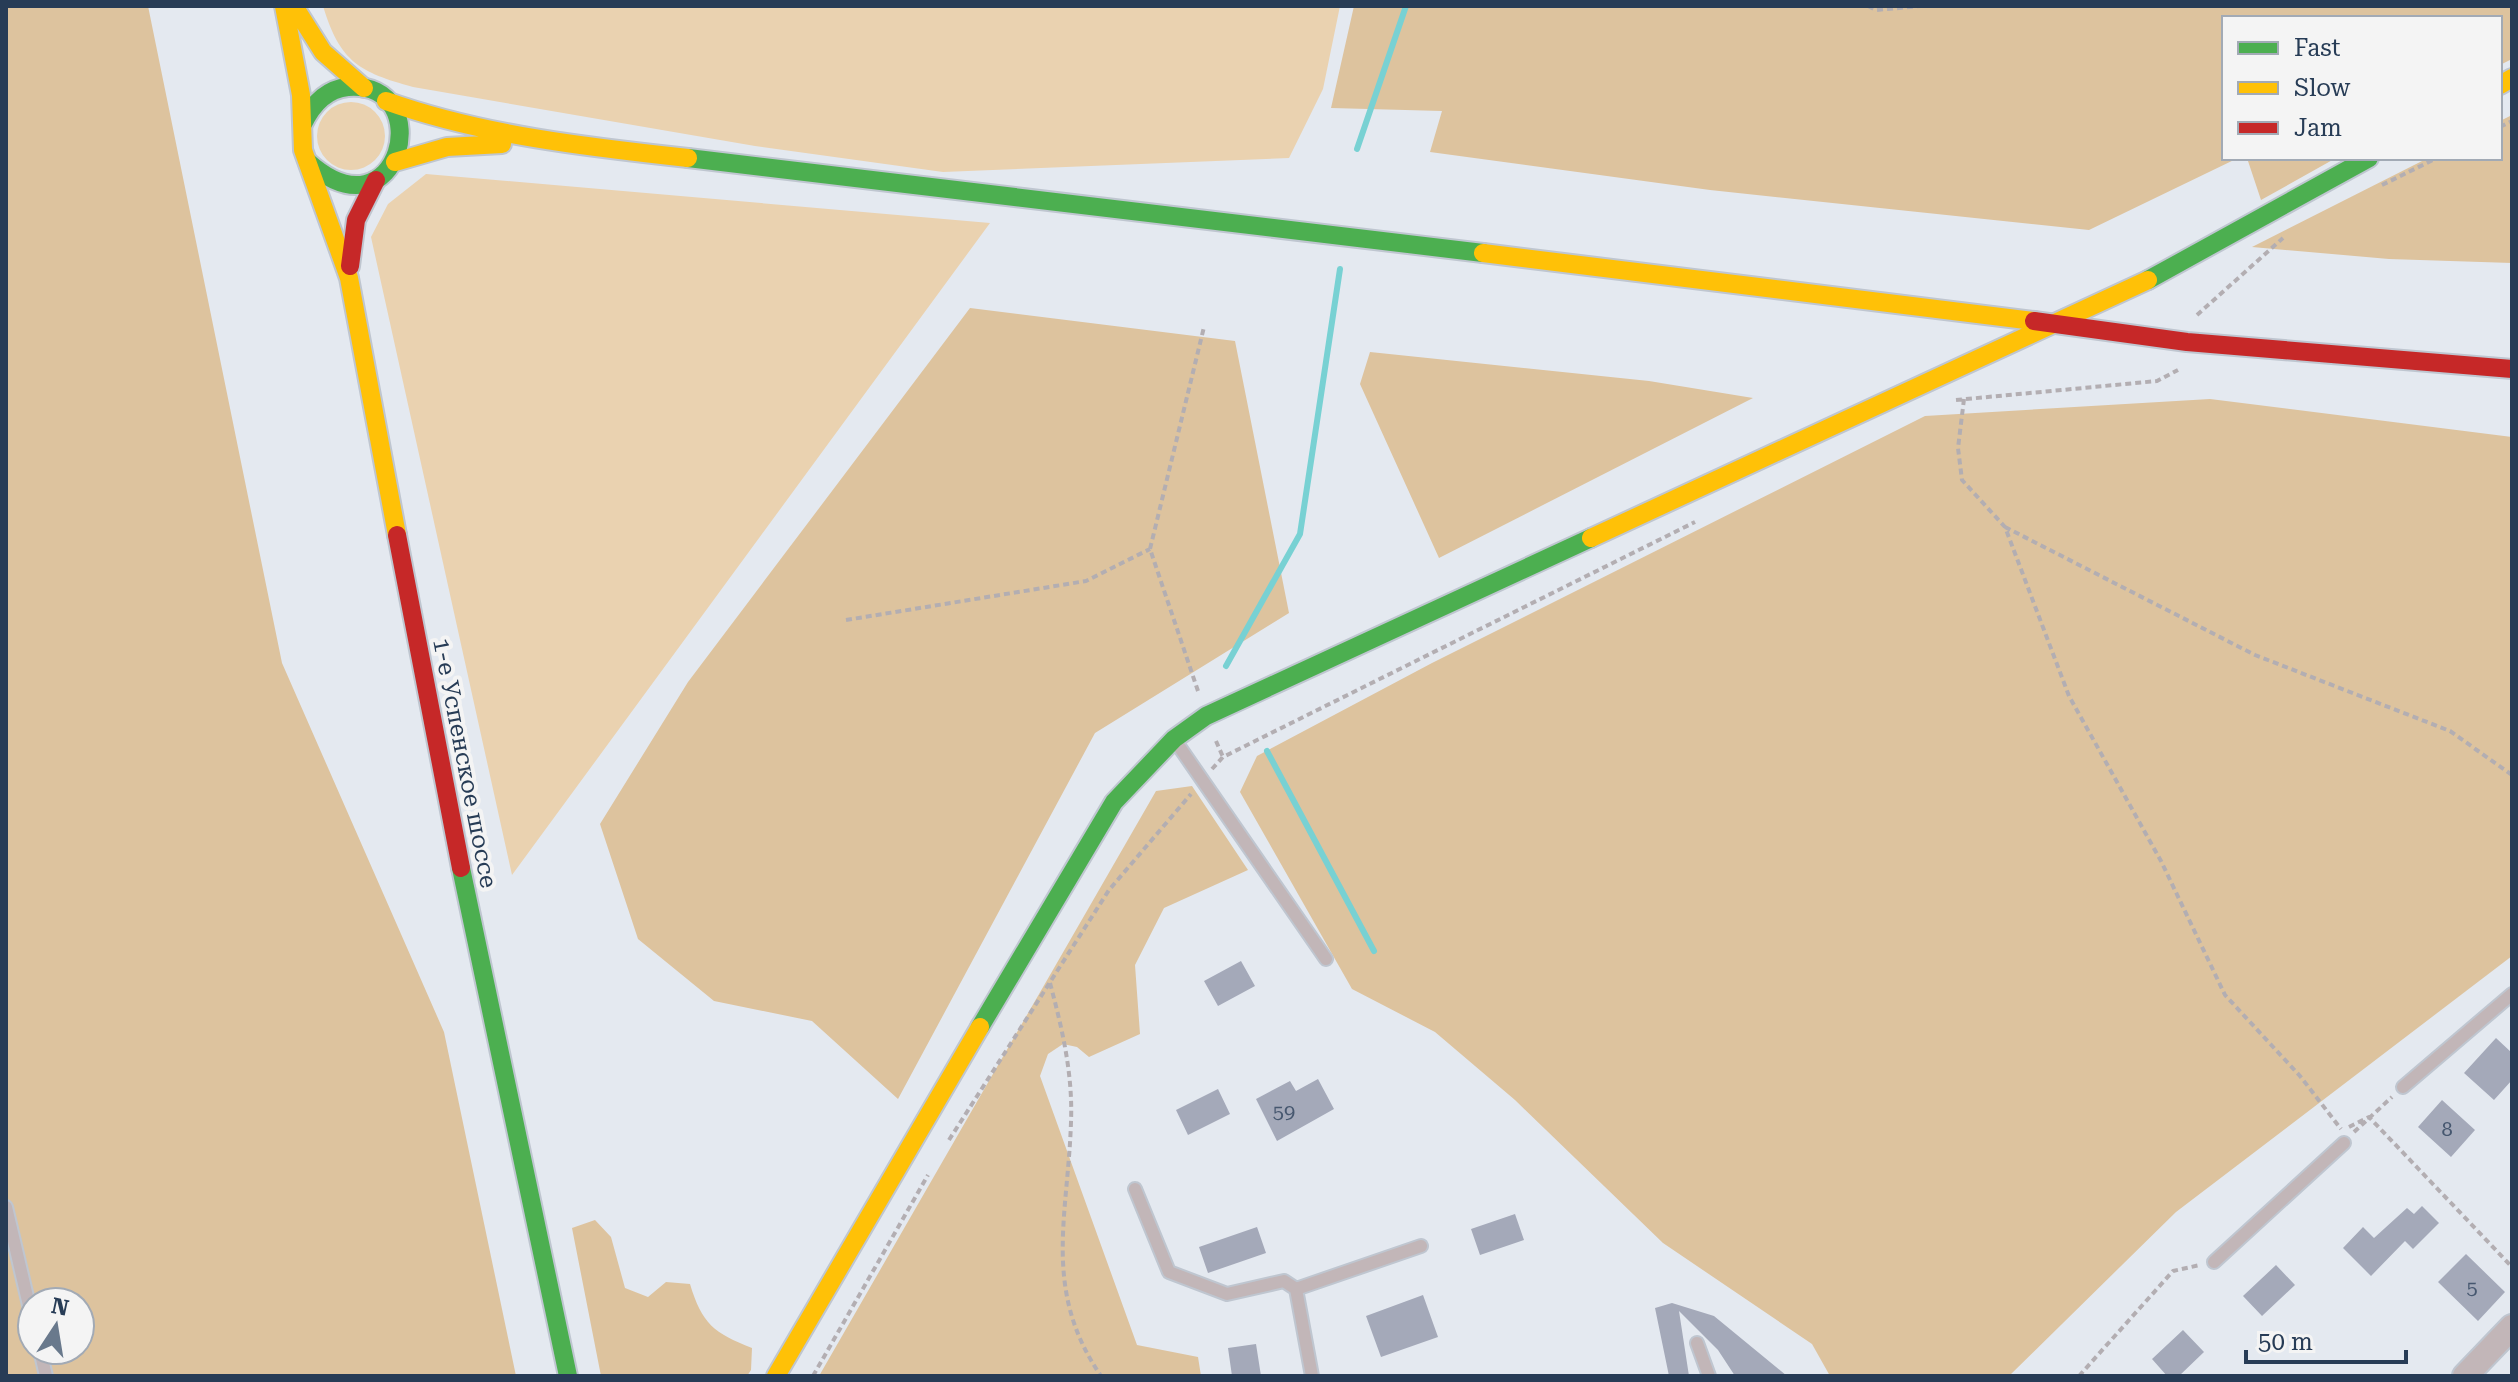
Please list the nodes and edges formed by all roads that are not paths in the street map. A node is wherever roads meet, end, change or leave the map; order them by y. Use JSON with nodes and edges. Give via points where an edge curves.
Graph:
{"nodes":[{"id":1,"x":284,"y":6,"type":"edge"},
{"id":2,"x":294,"y":6,"type":"edge"},
{"id":3,"x":364,"y":88,"type":"junction"},
{"id":4,"x":386,"y":101,"type":"junction"},
{"id":5,"x":303,"y":124,"type":"junction"},
{"id":6,"x":591,"y":147,"type":"junction"},
{"id":7,"x":2365,"y":160,"type":"edge"},
{"id":8,"x":308,"y":162,"type":"junction"},
{"id":9,"x":395,"y":162,"type":"junction"},
{"id":10,"x":376,"y":180,"type":"junction"},
{"id":11,"x":2164,"y":272,"type":"junction"},
{"id":12,"x":349,"y":278,"type":"junction"},
{"id":13,"x":2152,"y":293,"type":"dead end"},
{"id":14,"x":1943,"y":308,"type":"junction"},
{"id":15,"x":2152,"y":317,"type":"dead end"},
{"id":16,"x":2053,"y":323,"type":"junction"},
{"id":17,"x":2167,"y":339,"type":"junction"},
{"id":18,"x":2512,"y":369,"type":"edge"},
{"id":19,"x":1945,"y":374,"type":"junction"},
{"id":20,"x":1174,"y":739,"type":"junction"},
{"id":21,"x":1326,"y":959,"type":"dead end"},
{"id":22,"x":2512,"y":994,"type":"edge"},
{"id":23,"x":2403,"y":1087,"type":"road end"},
{"id":24,"x":2344,"y":1143,"type":"road end"},
{"id":25,"x":1135,"y":1189,"type":"dead end"},
{"id":26,"x":6,"y":1207,"type":"edge"},
{"id":27,"x":8,"y":1223,"type":"edge"},
{"id":28,"x":1421,"y":1246,"type":"dead end"},
{"id":29,"x":2214,"y":1262,"type":"road end"},
{"id":30,"x":24,"y":1286,"type":"edge"},
{"id":31,"x":1296,"y":1289,"type":"junction"},
{"id":32,"x":2512,"y":1327,"type":"edge"},
{"id":33,"x":1697,"y":1343,"type":"dead end"},
{"id":34,"x":568,"y":1376,"type":"edge"},
{"id":35,"x":776,"y":1376,"type":"edge"},
{"id":36,"x":1312,"y":1376,"type":"edge"},
{"id":37,"x":1709,"y":1376,"type":"edge"},
{"id":38,"x":2465,"y":1376,"type":"edge"}],
"edges":[{"from":1,"to":5,"type":"main road","name":"1-е Успенское шоссе"},
{"from":2,"to":3,"type":"main road","via":[[341,75]]},
{"from":3,"to":4,"type":"main road"},
{"from":3,"to":5,"type":"main road","via":[[338,88],[326,94]]},
{"from":4,"to":6,"type":"main road","via":[[422,114]]},
{"from":4,"to":9,"type":"main road","via":[[400,123]]},
{"from":5,"to":8,"type":"main road","name":"1-е Успенское шоссе"},
{"from":6,"to":9,"type":"main road","via":[[472,143],[421,150]]},
{"from":6,"to":14,"type":"main road"},
{"from":7,"to":11,"type":"main road"},
{"from":8,"to":10,"type":"main road","via":[[338,185]]},
{"from":8,"to":12,"type":"main road","name":"1-е Успенское шоссе"},
{"from":9,"to":10,"type":"main road"},
{"from":10,"to":12,"type":"main road","via":[[360,203],[350,232]]},
{"from":11,"to":13,"type":"main road"},
{"from":11,"to":16,"type":"main road"},
{"from":12,"to":34,"type":"main road","name":"1-е Успенское шоссе","via":[[451,822]]},
{"from":14,"to":16,"type":"main road"},
{"from":14,"to":19,"type":"main road","via":[[1960,337]]},
{"from":15,"to":17,"type":"main road"},
{"from":16,"to":17,"type":"main road"},
{"from":16,"to":19,"type":"main road"},
{"from":17,"to":18,"type":"main road"},
{"from":19,"to":20,"type":"main road","via":[[1206,716]]},
{"from":20,"to":21,"type":"lane"},
{"from":20,"to":35,"type":"main road","via":[[1114,802],[1088,843]]},
{"from":22,"to":23,"type":"lane"},
{"from":24,"to":29,"type":"lane"},
{"from":25,"to":31,"type":"lane","via":[[1169,1272],[1227,1294],[1284,1281]]},
{"from":26,"to":27,"type":"lane"},
{"from":27,"to":30,"type":"lane"},
{"from":28,"to":31,"type":"lane"},
{"from":31,"to":36,"type":"lane"},
{"from":32,"to":38,"type":"street"},
{"from":33,"to":37,"type":"lane"}]}
